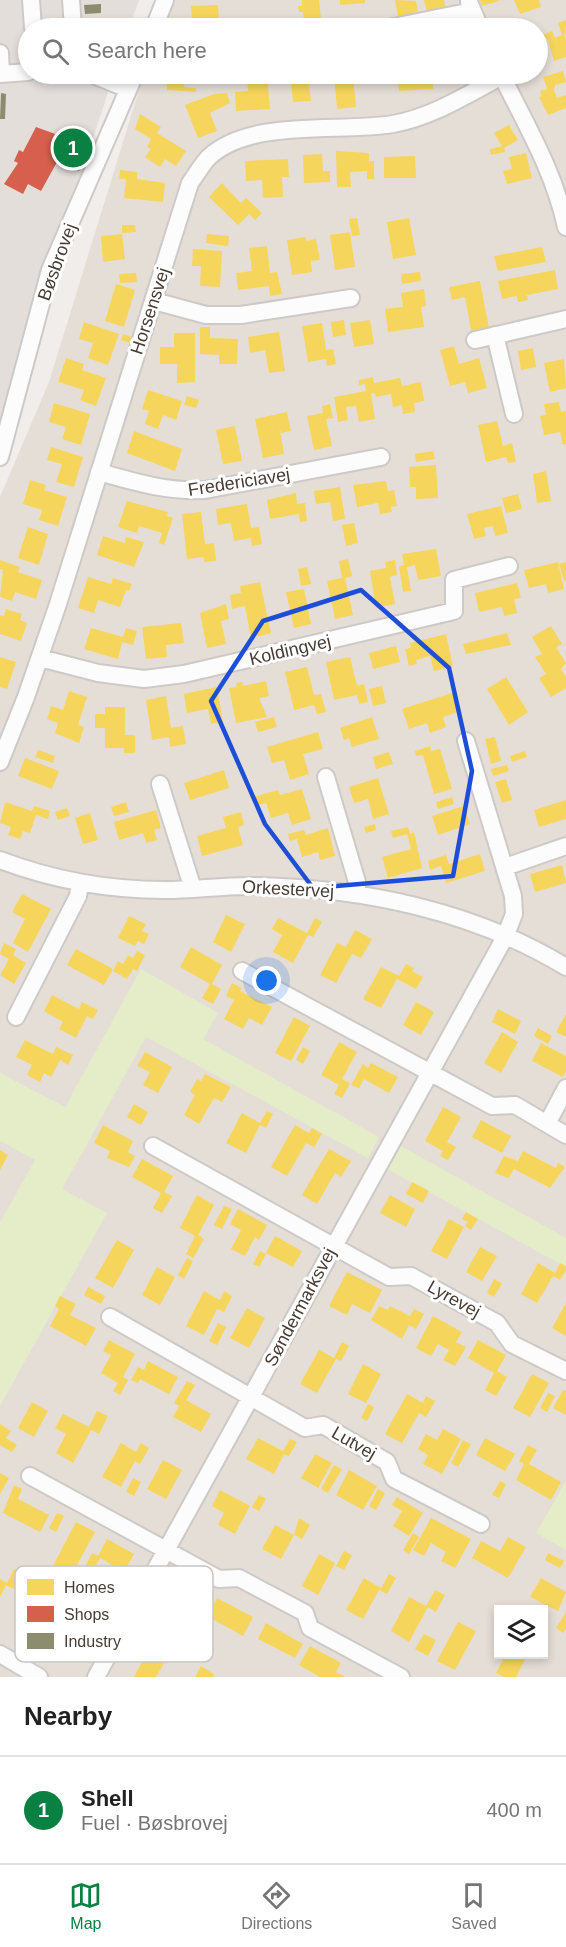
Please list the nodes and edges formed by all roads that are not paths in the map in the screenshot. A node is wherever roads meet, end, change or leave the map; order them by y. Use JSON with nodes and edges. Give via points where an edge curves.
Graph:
{"nodes":[{"id":1,"x":31,"y":0,"type":"edge"},
{"id":2,"x":71,"y":0,"type":"edge"},
{"id":3,"x":165,"y":0,"type":"edge"},
{"id":4,"x":470,"y":5,"type":"edge"},
{"id":5,"x":32,"y":18,"type":"edge"},
{"id":6,"x":72,"y":18,"type":"edge"},
{"id":7,"x":158,"y":18,"type":"edge"},
{"id":8,"x":424,"y":18,"type":"edge"},
{"id":9,"x":0,"y":53,"type":"edge"},
{"id":10,"x":18,"y":73,"type":"edge"},
{"id":11,"x":1,"y":74,"type":"edge"},
{"id":12,"x":131,"y":84,"type":"edge"},
{"id":13,"x":484,"y":84,"type":"edge"},
{"id":14,"x":506,"y":84,"type":"edge"},
{"id":15,"x":566,"y":227,"type":"edge"},
{"id":16,"x":351,"y":298,"type":"dead end"},
{"id":17,"x":154,"y":301,"type":"junction"},
{"id":18,"x":566,"y":319,"type":"edge"},
{"id":19,"x":495,"y":335,"type":"junction"},
{"id":20,"x":476,"y":340,"type":"dead end"},
{"id":21,"x":514,"y":414,"type":"dead end"},
{"id":22,"x":0,"y":457,"type":"edge"},
{"id":23,"x":381,"y":457,"type":"dead end"},
{"id":24,"x":99,"y":472,"type":"junction"},
{"id":25,"x":508,"y":566,"type":"dead end"},
{"id":26,"x":40,"y":658,"type":"junction"},
{"id":27,"x":466,"y":741,"type":"dead end"},
{"id":28,"x":0,"y":762,"type":"edge"},
{"id":29,"x":326,"y":777,"type":"dead end"},
{"id":30,"x":160,"y":784,"type":"dead end"},
{"id":31,"x":566,"y":846,"type":"edge"},
{"id":32,"x":0,"y":860,"type":"edge"},
{"id":33,"x":504,"y":867,"type":"junction"},
{"id":34,"x":80,"y":883,"type":"junction"},
{"id":35,"x":193,"y":889,"type":"junction"},
{"id":36,"x":357,"y":894,"type":"junction"},
{"id":37,"x":505,"y":937,"type":"junction"},
{"id":38,"x":566,"y":967,"type":"edge"},
{"id":39,"x":242,"y":970,"type":"dead end"},
{"id":40,"x":16,"y":1017,"type":"dead end"},
{"id":41,"x":428,"y":1073,"type":"junction"},
{"id":42,"x":566,"y":1088,"type":"edge"},
{"id":43,"x":547,"y":1124,"type":"junction"},
{"id":44,"x":566,"y":1135,"type":"edge"},
{"id":45,"x":153,"y":1146,"type":"dead end"},
{"id":46,"x":332,"y":1247,"type":"junction"},
{"id":47,"x":110,"y":1317,"type":"dead end"},
{"id":48,"x":566,"y":1371,"type":"edge"},
{"id":49,"x":250,"y":1398,"type":"junction"},
{"id":50,"x":30,"y":1476,"type":"dead end"},
{"id":51,"x":481,"y":1524,"type":"dead end"},
{"id":52,"x":166,"y":1550,"type":"junction"},
{"id":53,"x":157,"y":1566,"type":"edge"},
{"id":54,"x":195,"y":1566,"type":"edge"},
{"id":55,"x":213,"y":1576,"type":"edge"},
{"id":56,"x":0,"y":1654,"type":"edge"},
{"id":57,"x":104,"y":1662,"type":"edge"},
{"id":58,"x":39,"y":1677,"type":"edge"},
{"id":59,"x":96,"y":1677,"type":"edge"},
{"id":60,"x":401,"y":1677,"type":"edge"}],
"edges":[{"from":1,"to":5,"type":"street"},
{"from":2,"to":6,"type":"street"},
{"from":3,"to":7,"type":"street"},
{"from":4,"to":8,"type":"street"},
{"from":9,"to":11,"type":"street"},
{"from":10,"to":11,"type":"street"},
{"from":12,"to":22,"type":"street","name":"Bøsbrovej","via":[[50,270]]},
{"from":13,"to":17,"type":"street","name":"Horsensvej","via":[[422,116],[393,124],[264,133],[239,139],[210,156],[190,183]]},
{"from":14,"to":15,"type":"street","via":[[544,156]]},
{"from":16,"to":17,"type":"street","via":[[241,315],[206,315]]},
{"from":17,"to":24,"type":"street","name":"Horsensvej"},
{"from":18,"to":19,"type":"street"},
{"from":19,"to":20,"type":"street"},
{"from":19,"to":21,"type":"street"},
{"from":23,"to":24,"type":"street","name":"Fredericiavej","via":[[205,490],[155,488]]},
{"from":24,"to":26,"type":"street","name":"Horsensvej"},
{"from":25,"to":26,"type":"street","name":"Koldingvej","via":[[454,580],[454,611],[184,674],[144,679],[98,673]]},
{"from":26,"to":28,"type":"street","name":"Horsensvej"},
{"from":27,"to":33,"type":"street","name":"Søndermarksvej"},
{"from":29,"to":36,"type":"street","via":[[357,882]]},
{"from":30,"to":35,"type":"street"},
{"from":31,"to":33,"type":"street"},
{"from":32,"to":34,"type":"street","name":"Orkestervej"},
{"from":33,"to":37,"type":"street","name":"Søndermarksvej","via":[[514,914]]},
{"from":34,"to":35,"type":"street","name":"Orkestervej"},
{"from":34,"to":40,"type":"street","via":[[78,896]]},
{"from":35,"to":36,"type":"street","name":"Orkestervej","via":[[274,886]]},
{"from":36,"to":37,"type":"street","name":"Orkestervej","via":[[410,904]]},
{"from":37,"to":38,"type":"street","name":"Orkestervej"},
{"from":37,"to":41,"type":"street","name":"Søndermarksvej"},
{"from":39,"to":41,"type":"street"},
{"from":41,"to":43,"type":"street","via":[[492,1106],[515,1105]]},
{"from":41,"to":46,"type":"street","name":"Søndermarksvej"},
{"from":42,"to":43,"type":"street"},
{"from":43,"to":44,"type":"street"},
{"from":45,"to":46,"type":"street","name":"Lyrevej"},
{"from":46,"to":48,"type":"street","name":"Lyrevej","via":[[389,1277],[411,1276],[497,1323],[512,1344]]},
{"from":46,"to":49,"type":"street","name":"Søndermarksvej"},
{"from":47,"to":49,"type":"street","name":"Lutvej"},
{"from":49,"to":51,"type":"street","name":"Lutvej","via":[[305,1428],[323,1425],[387,1462],[394,1479]]},
{"from":49,"to":52,"type":"street","name":"Søndermarksvej"},
{"from":50,"to":52,"type":"street"},
{"from":52,"to":53,"type":"street","name":"Søndermarksvej"},
{"from":52,"to":54,"type":"street"},
{"from":55,"to":60,"type":"street","via":[[239,1578],[277,1598],[304,1613],[310,1628]]},
{"from":56,"to":58,"type":"street"},
{"from":57,"to":59,"type":"street","name":"Søndermarksvej"}]}
